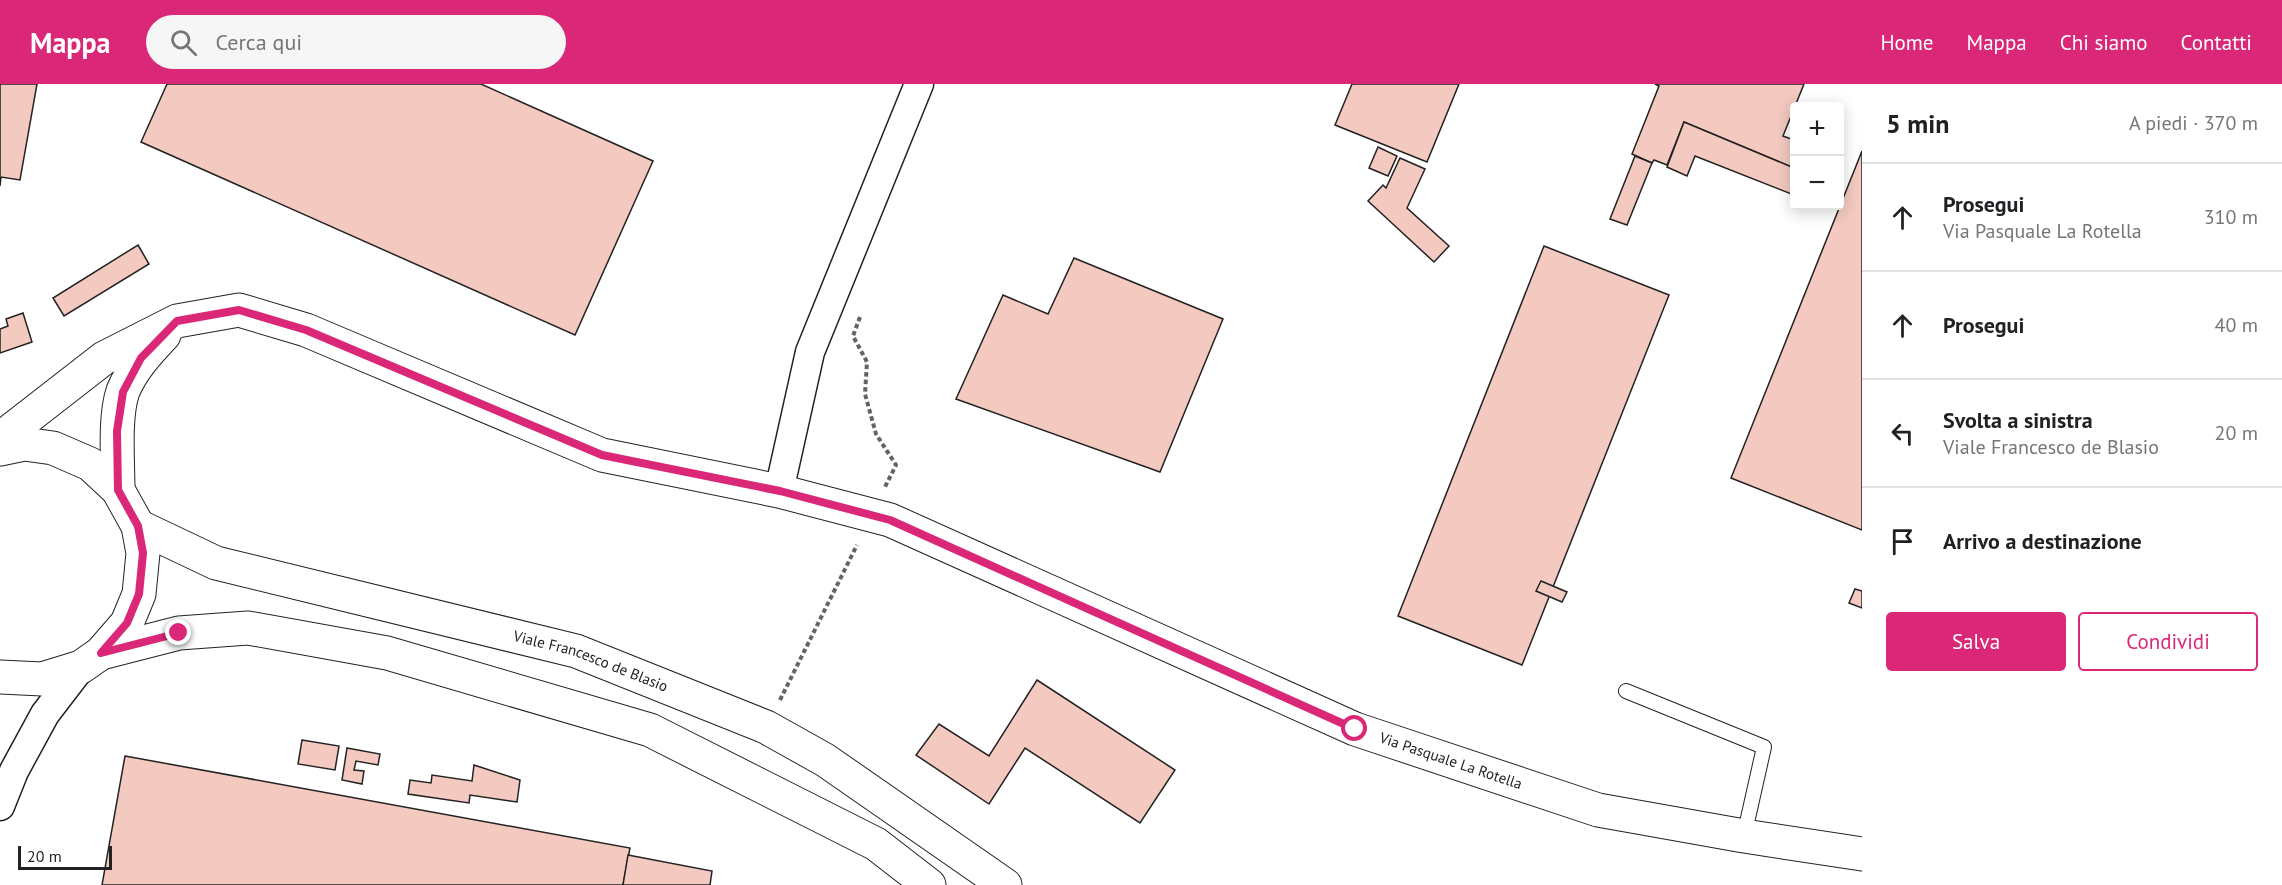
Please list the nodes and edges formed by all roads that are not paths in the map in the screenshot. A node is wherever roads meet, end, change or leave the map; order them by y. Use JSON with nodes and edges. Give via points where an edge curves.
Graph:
{"nodes":[{"id":1,"x":919,"y":84,"type":"edge"},
{"id":2,"x":177,"y":321,"type":"junction"},
{"id":3,"x":0,"y":440,"type":"edge"},
{"id":4,"x":0,"y":449,"type":"edge"},
{"id":5,"x":118,"y":490,"type":"junction"},
{"id":6,"x":780,"y":491,"type":"junction"},
{"id":7,"x":138,"y":526,"type":"junction"},
{"id":8,"x":91,"y":660,"type":"junction"},
{"id":9,"x":0,"y":677,"type":"edge"},
{"id":10,"x":1626,"y":691,"type":"dead end"},
{"id":11,"x":0,"y":806,"type":"edge"},
{"id":12,"x":1744,"y":836,"type":"junction"},
{"id":13,"x":1862,"y":854,"type":"edge"},
{"id":14,"x":928,"y":885,"type":"edge"},
{"id":15,"x":1005,"y":885,"type":"edge"}],
"edges":[{"from":1,"to":6,"type":"street","via":[[810,352]]},
{"from":2,"to":3,"type":"street","name":"Via Pasquale La Rotella","via":[[104,358]]},
{"from":2,"to":5,"type":"street","via":[[141,358],[123,392],[117,431]]},
{"from":2,"to":6,"type":"street","name":"Via Pasquale La Rotella","via":[[239,310],[306,330],[602,455]]},
{"from":4,"to":5,"type":"street","via":[[24,444],[53,448],[90,464]]},
{"from":5,"to":7,"type":"street"},
{"from":6,"to":12,"type":"street","name":"Via Pasquale La Rotella","via":[[890,520],[1355,729],[1598,810]]},
{"from":7,"to":8,"type":"street","via":[[143,553],[139,594],[127,623]]},
{"from":7,"to":15,"type":"street","name":"Viale Francesco de Blasio","via":[[216,563],[576,651],[766,727],[825,760]]},
{"from":8,"to":9,"type":"street","via":[[42,679]]},
{"from":8,"to":11,"type":"street","via":[[45,714]]},
{"from":8,"to":14,"type":"street","via":[[179,633],[248,628],[387,653],[650,730],[876,844]]},
{"from":10,"to":12,"type":"lane","via":[[1764,747]]},
{"from":12,"to":13,"type":"street","name":"Via Pasquale La Rotella"}]}
